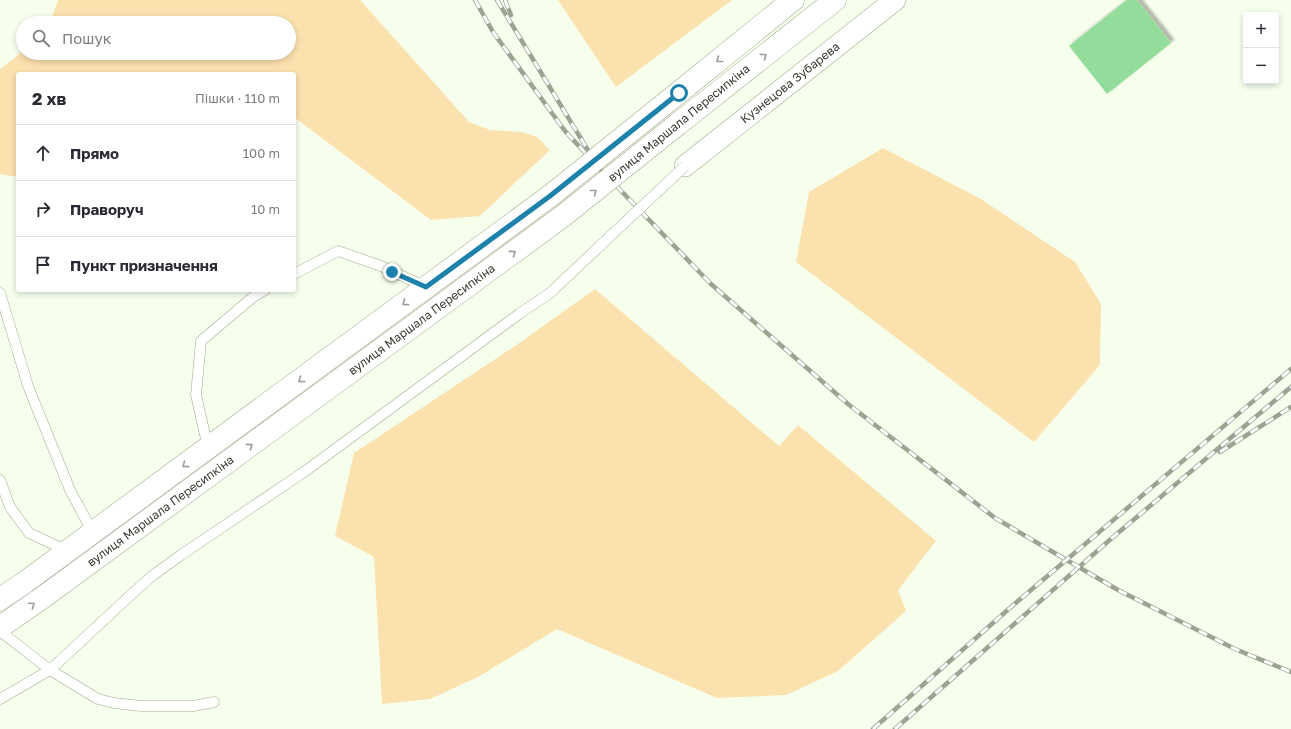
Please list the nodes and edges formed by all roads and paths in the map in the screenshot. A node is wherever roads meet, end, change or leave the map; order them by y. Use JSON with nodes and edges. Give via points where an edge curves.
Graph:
{"nodes":[{"id":1,"x":792,"y":0,"type":"edge"},
{"id":2,"x":834,"y":0,"type":"edge"},
{"id":3,"x":895,"y":0,"type":"edge"},
{"id":4,"x":685,"y":166,"type":"joint"},
{"id":5,"x":296,"y":273,"type":"edge"},
{"id":6,"x":426,"y":287,"type":"junction"},
{"id":7,"x":261,"y":292,"type":"edge"},
{"id":8,"x":0,"y":293,"type":"edge"},
{"id":9,"x":4,"y":316,"type":"edge"},
{"id":10,"x":208,"y":448,"type":"junction"},
{"id":11,"x":0,"y":480,"type":"edge"},
{"id":12,"x":92,"y":533,"type":"junction"},
{"id":13,"x":68,"y":551,"type":"junction"},
{"id":14,"x":0,"y":599,"type":"edge"},
{"id":15,"x":0,"y":627,"type":"edge"},
{"id":16,"x":0,"y":631,"type":"edge"},
{"id":17,"x":50,"y":670,"type":"junction"},
{"id":18,"x":0,"y":699,"type":"edge"},
{"id":19,"x":214,"y":702,"type":"dead end"}],
"edges":[{"from":1,"to":6,"type":"main road","name":"вулиця Маршала Пересипкіна","one_way":true,"bridge":true,"via":[[550,196]]},
{"from":15,"to":2,"type":"main road","name":"вулиця Маршала Пересипкіна","one_way":true,"bridge":true,"via":[[563,216]]},
{"from":3,"to":4,"type":"street","name":"Кузнецова Зубарева"},
{"from":4,"to":17,"type":"lane","bridge":true,"via":[[550,293],[304,472],[152,576]]},
{"from":5,"to":6,"type":"lane","via":[[338,251],[381,266]]},
{"from":6,"to":10,"type":"main road","name":"вулиця Маршала Пересипкіна","one_way":true},
{"from":7,"to":10,"type":"lane","via":[[201,340],[196,395]]},
{"from":8,"to":9,"type":"lane"},
{"from":9,"to":12,"type":"lane","via":[[28,386],[70,490]]},
{"from":10,"to":12,"type":"main road","name":"вулиця Маршала Пересипкіна","one_way":true},
{"from":11,"to":13,"type":"lane","via":[[10,507],[29,533]]},
{"from":12,"to":13,"type":"main road","name":"вулиця Маршала Пересипкіна"},
{"from":13,"to":14,"type":"main road","name":"вулиця Маршала Пересипкіна"},
{"from":16,"to":17,"type":"lane"},
{"from":17,"to":18,"type":"lane"},
{"from":17,"to":19,"type":"lane","via":[[98,699],[114,703],[193,706]]}]}
